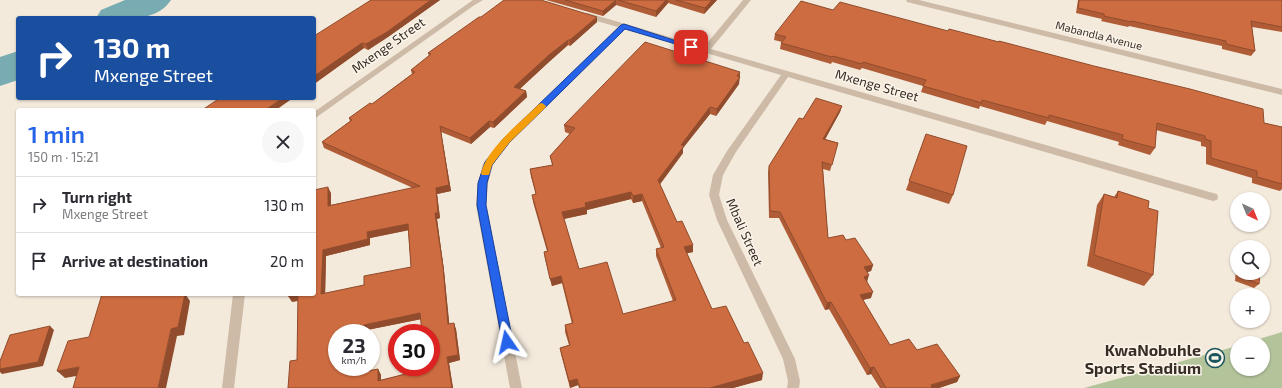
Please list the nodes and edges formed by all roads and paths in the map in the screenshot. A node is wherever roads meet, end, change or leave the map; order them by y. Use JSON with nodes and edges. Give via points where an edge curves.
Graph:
{"nodes":[{"id":1,"x":479,"y":0,"type":"edge"},
{"id":2,"x":747,"y":0,"type":"edge"},
{"id":3,"x":910,"y":0,"type":"edge"},
{"id":4,"x":578,"y":13,"type":"edge"},
{"id":5,"x":624,"y":26,"type":"junction"},
{"id":6,"x":705,"y":51,"type":"junction"},
{"id":7,"x":786,"y":74,"type":"junction"},
{"id":8,"x":1282,"y":92,"type":"edge"},
{"id":9,"x":316,"y":115,"type":"edge"},
{"id":10,"x":1213,"y":197,"type":"dead end"},
{"id":11,"x":239,"y":296,"type":"edge"},
{"id":12,"x":228,"y":388,"type":"edge"},
{"id":13,"x":516,"y":388,"type":"edge"},
{"id":14,"x":793,"y":388,"type":"edge"}],
"edges":[{"from":1,"to":9,"type":"street","name":"Mxenge Street"},
{"from":2,"to":6,"type":"street"},
{"from":3,"to":8,"type":"street","name":"Mabandla Avenue"},
{"from":4,"to":5,"type":"street","name":"Mxenge Street"},
{"from":5,"to":6,"type":"street","name":"Mxenge Street"},
{"from":5,"to":13,"type":"street","via":[[506,141],[488,164],[481,205]]},
{"from":6,"to":7,"type":"street","name":"Mxenge Street"},
{"from":7,"to":10,"type":"street","name":"Mxenge Street"},
{"from":7,"to":14,"type":"street","name":"Mbali Street","via":[[718,174],[714,195],[722,220],[789,358]]},
{"from":11,"to":12,"type":"street"}]}
